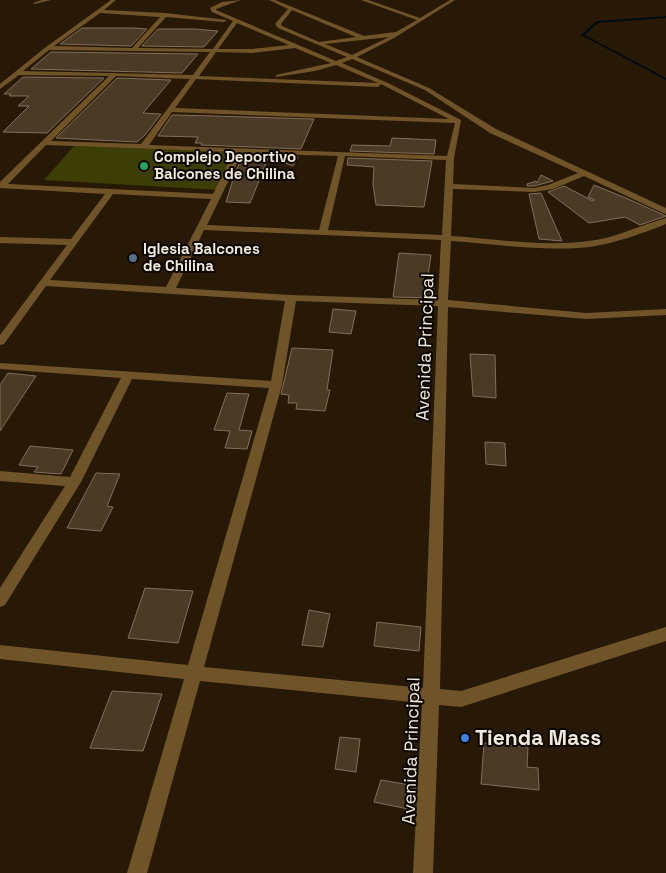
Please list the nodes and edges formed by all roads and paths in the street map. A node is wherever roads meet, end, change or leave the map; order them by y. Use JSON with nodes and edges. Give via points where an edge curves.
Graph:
{"nodes":[{"id":1,"x":48,"y":0,"type":"edge"},
{"id":2,"x":114,"y":0,"type":"edge"},
{"id":3,"x":239,"y":0,"type":"edge"},
{"id":4,"x":271,"y":0,"type":"edge"},
{"id":5,"x":363,"y":0,"type":"edge"},
{"id":6,"x":387,"y":0,"type":"edge"},
{"id":7,"x":446,"y":0,"type":"edge"},
{"id":8,"x":453,"y":0,"type":"edge"},
{"id":9,"x":35,"y":3,"type":"dead end"},
{"id":10,"x":373,"y":3,"type":"junction"},
{"id":11,"x":291,"y":8,"type":"junction"},
{"id":12,"x":97,"y":11,"type":"junction"},
{"id":13,"x":165,"y":15,"type":"junction"},
{"id":14,"x":421,"y":20,"type":"junction"},
{"id":15,"x":236,"y":21,"type":"junction"},
{"id":16,"x":397,"y":34,"type":"junction"},
{"id":17,"x":364,"y":38,"type":"junction"},
{"id":18,"x":318,"y":43,"type":"junction"},
{"id":19,"x":380,"y":43,"type":"junction"},
{"id":20,"x":298,"y":46,"type":"junction"},
{"id":21,"x":48,"y":48,"type":"junction"},
{"id":22,"x":135,"y":48,"type":"junction"},
{"id":23,"x":214,"y":51,"type":"junction"},
{"id":24,"x":350,"y":57,"type":"junction"},
{"id":25,"x":336,"y":63,"type":"junction"},
{"id":26,"x":18,"y":73,"type":"junction"},
{"id":27,"x":114,"y":74,"type":"junction"},
{"id":28,"x":195,"y":77,"type":"junction"},
{"id":29,"x":257,"y":80,"type":"junction"},
{"id":30,"x":388,"y":85,"type":"junction"},
{"id":31,"x":0,"y":88,"type":"edge"},
{"id":32,"x":171,"y":110,"type":"junction"},
{"id":33,"x":459,"y":121,"type":"junction"},
{"id":34,"x":44,"y":143,"type":"junction"},
{"id":35,"x":144,"y":147,"type":"junction"},
{"id":36,"x":240,"y":150,"type":"junction"},
{"id":37,"x":342,"y":154,"type":"junction"},
{"id":38,"x":450,"y":158,"type":"junction"},
{"id":39,"x":583,"y":174,"type":"junction"},
{"id":40,"x":1,"y":186,"type":"edge"},
{"id":41,"x":449,"y":186,"type":"junction"},
{"id":42,"x":111,"y":192,"type":"junction"},
{"id":43,"x":216,"y":197,"type":"junction"},
{"id":44,"x":666,"y":211,"type":"edge"},
{"id":45,"x":666,"y":221,"type":"edge"},
{"id":46,"x":201,"y":227,"type":"junction"},
{"id":47,"x":324,"y":232,"type":"junction"},
{"id":48,"x":446,"y":238,"type":"junction"},
{"id":49,"x":0,"y":240,"type":"edge"},
{"id":50,"x":74,"y":242,"type":"junction"},
{"id":51,"x":43,"y":283,"type":"junction"},
{"id":52,"x":169,"y":292,"type":"junction"},
{"id":53,"x":291,"y":298,"type":"junction"},
{"id":54,"x":443,"y":303,"type":"junction"},
{"id":55,"x":666,"y":312,"type":"edge"},
{"id":56,"x":0,"y":342,"type":"edge"},
{"id":57,"x":0,"y":366,"type":"edge"},
{"id":58,"x":128,"y":375,"type":"junction"},
{"id":59,"x":276,"y":386,"type":"junction"},
{"id":60,"x":0,"y":476,"type":"edge"},
{"id":61,"x":74,"y":482,"type":"junction"},
{"id":62,"x":0,"y":601,"type":"edge"},
{"id":63,"x":666,"y":634,"type":"edge"},
{"id":64,"x":0,"y":652,"type":"edge"},
{"id":65,"x":194,"y":673,"type":"junction"},
{"id":66,"x":431,"y":696,"type":"junction"},
{"id":67,"x":137,"y":873,"type":"edge"},
{"id":68,"x":423,"y":873,"type":"edge"}],
"edges":[{"from":1,"to":9,"type":"street"},
{"from":2,"to":12,"type":"street"},
{"from":3,"to":15,"type":"street","via":[[213,8]]},
{"from":4,"to":11,"type":"street"},
{"from":5,"to":10,"type":"street"},
{"from":6,"to":10,"type":"street"},
{"from":7,"to":8,"type":"street"},
{"from":8,"to":14,"type":"street"},
{"from":10,"to":14,"type":"street"},
{"from":11,"to":17,"type":"street"},
{"from":11,"to":18,"type":"street","via":[[278,24]]},
{"from":12,"to":13,"type":"street"},
{"from":12,"to":21,"type":"street"},
{"from":13,"to":15,"type":"street"},
{"from":13,"to":22,"type":"street"},
{"from":14,"to":16,"type":"street"},
{"from":15,"to":20,"type":"street"},
{"from":15,"to":23,"type":"street"},
{"from":16,"to":17,"type":"street"},
{"from":16,"to":19,"type":"street"},
{"from":17,"to":18,"type":"street"},
{"from":17,"to":19,"type":"street"},
{"from":18,"to":20,"type":"street"},
{"from":18,"to":24,"type":"street"},
{"from":19,"to":24,"type":"street"},
{"from":20,"to":23,"type":"street"},
{"from":20,"to":25,"type":"street"},
{"from":21,"to":22,"type":"street"},
{"from":21,"to":26,"type":"street"},
{"from":22,"to":23,"type":"street"},
{"from":23,"to":28,"type":"street"},
{"from":24,"to":25,"type":"street"},
{"from":24,"to":39,"type":"street","via":[[427,89],[493,131]]},
{"from":25,"to":29,"type":"street"},
{"from":25,"to":30,"type":"street"},
{"from":26,"to":27,"type":"street"},
{"from":26,"to":31,"type":"street"},
{"from":27,"to":28,"type":"street"},
{"from":27,"to":34,"type":"street"},
{"from":28,"to":29,"type":"street"},
{"from":28,"to":32,"type":"street"},
{"from":29,"to":30,"type":"street"},
{"from":30,"to":33,"type":"street"},
{"from":32,"to":33,"type":"street"},
{"from":32,"to":35,"type":"street"},
{"from":33,"to":38,"type":"street","name":"Avenida Principal"},
{"from":34,"to":35,"type":"street"},
{"from":34,"to":40,"type":"street"},
{"from":35,"to":36,"type":"street"},
{"from":36,"to":37,"type":"street"},
{"from":36,"to":43,"type":"street"},
{"from":37,"to":38,"type":"street"},
{"from":37,"to":47,"type":"street"},
{"from":38,"to":41,"type":"street","name":"Avenida Principal"},
{"from":39,"to":41,"type":"street","via":[[534,190]]},
{"from":39,"to":44,"type":"street"},
{"from":40,"to":42,"type":"street"},
{"from":41,"to":48,"type":"street","name":"Avenida Principal"},
{"from":42,"to":43,"type":"street"},
{"from":42,"to":50,"type":"street"},
{"from":43,"to":46,"type":"street"},
{"from":45,"to":48,"type":"street","via":[[624,237],[589,244],[551,246]]},
{"from":46,"to":47,"type":"street"},
{"from":46,"to":52,"type":"street"},
{"from":47,"to":48,"type":"street"},
{"from":48,"to":54,"type":"street","name":"Avenida Principal"},
{"from":49,"to":50,"type":"street"},
{"from":50,"to":51,"type":"street"},
{"from":51,"to":52,"type":"street"},
{"from":51,"to":56,"type":"street"},
{"from":52,"to":53,"type":"street"},
{"from":53,"to":54,"type":"street"},
{"from":53,"to":59,"type":"street"},
{"from":54,"to":55,"type":"street","via":[[586,316]]},
{"from":54,"to":66,"type":"street","name":"Avenida Principal"},
{"from":57,"to":58,"type":"street"},
{"from":58,"to":59,"type":"street"},
{"from":58,"to":61,"type":"street"},
{"from":59,"to":65,"type":"street"},
{"from":60,"to":61,"type":"street"},
{"from":61,"to":62,"type":"street"},
{"from":63,"to":66,"type":"street","via":[[460,699]]},
{"from":64,"to":65,"type":"street"},
{"from":65,"to":66,"type":"street"},
{"from":65,"to":67,"type":"street"},
{"from":66,"to":68,"type":"street","name":"Avenida Principal"}]}
